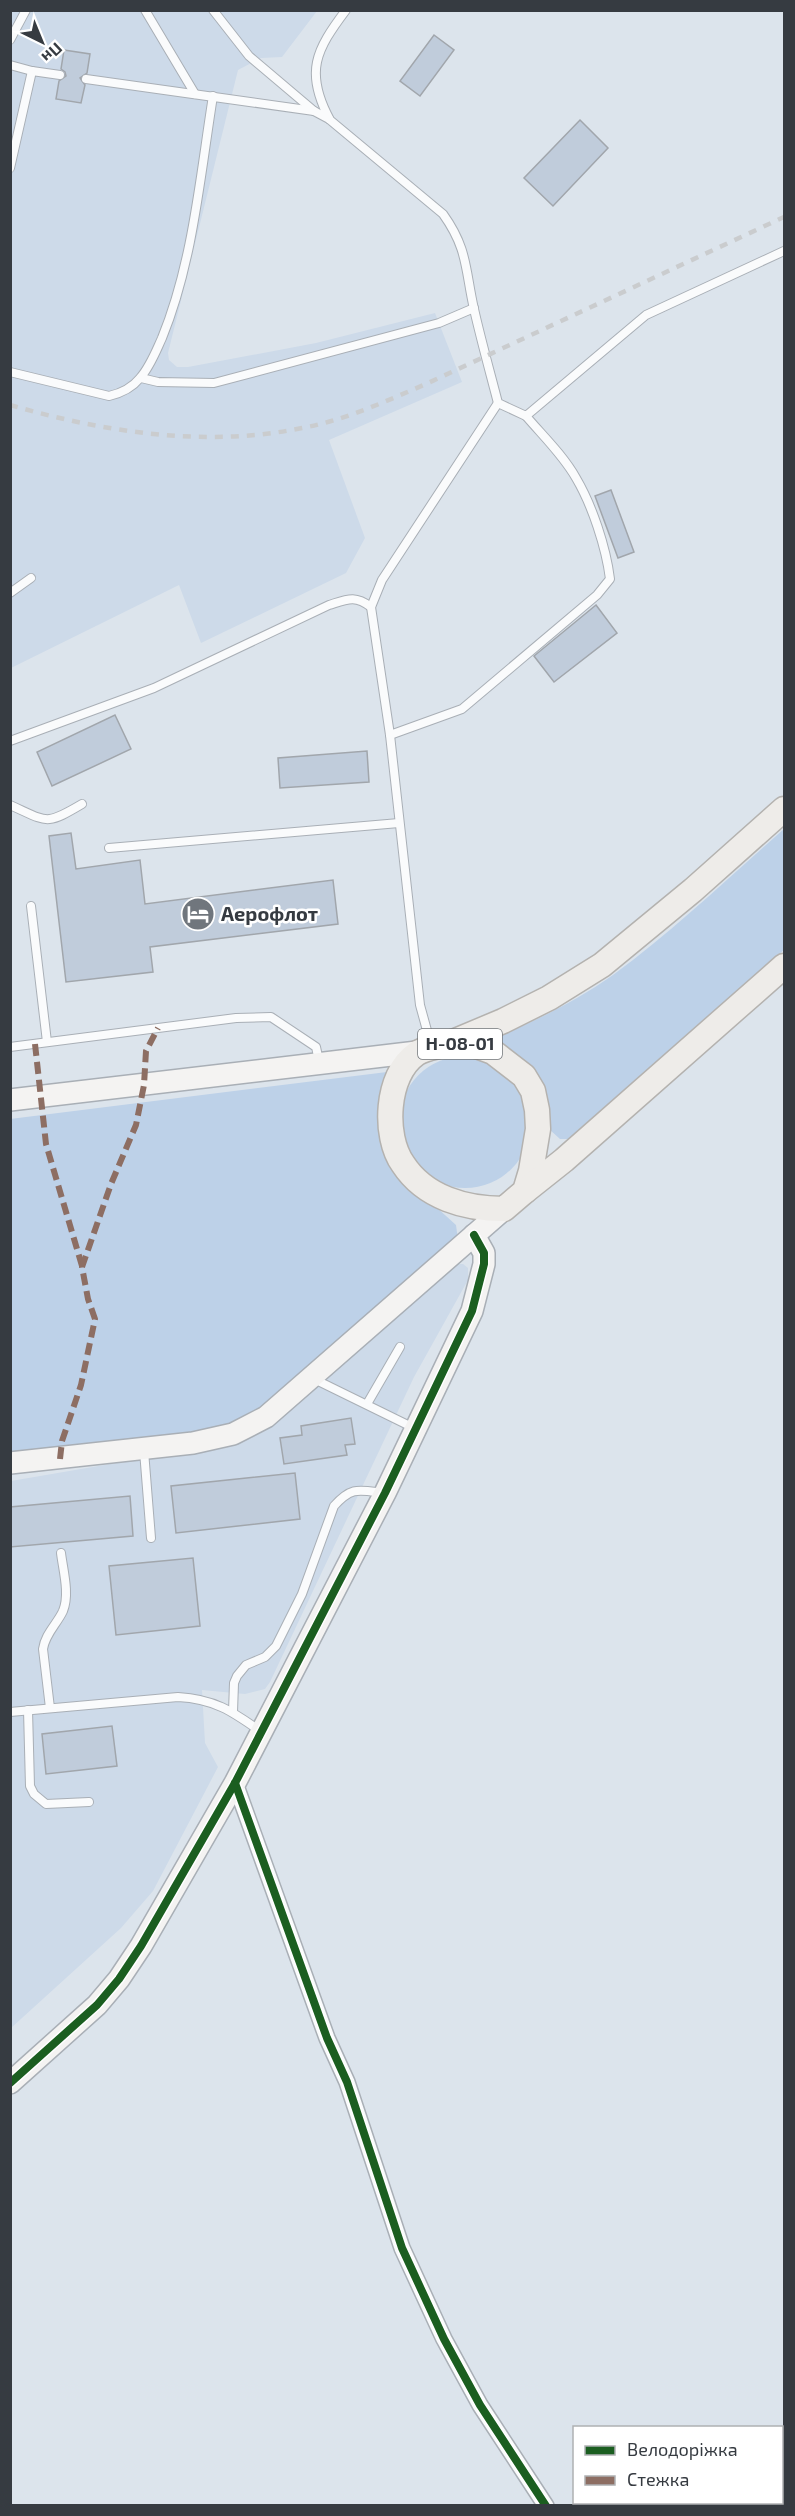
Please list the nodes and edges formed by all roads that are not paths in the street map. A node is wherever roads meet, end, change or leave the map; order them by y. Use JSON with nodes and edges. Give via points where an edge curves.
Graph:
{"nodes":[{"id":1,"x":26,"y":10,"type":"edge"},
{"id":2,"x":145,"y":10,"type":"edge"},
{"id":3,"x":213,"y":10,"type":"edge"},
{"id":4,"x":346,"y":10,"type":"edge"},
{"id":5,"x":10,"y":40,"type":"edge"},
{"id":6,"x":10,"y":65,"type":"edge"},
{"id":7,"x":32,"y":71,"type":"junction"},
{"id":8,"x":60,"y":75,"type":"dead end"},
{"id":9,"x":86,"y":79,"type":"dead end"},
{"id":10,"x":195,"y":94,"type":"junction"},
{"id":11,"x":213,"y":96,"type":"junction"},
{"id":12,"x":314,"y":111,"type":"junction"},
{"id":13,"x":330,"y":120,"type":"junction"},
{"id":14,"x":10,"y":168,"type":"edge"},
{"id":15,"x":784,"y":251,"type":"edge"},
{"id":16,"x":474,"y":309,"type":"junction"},
{"id":17,"x":10,"y":372,"type":"edge"},
{"id":18,"x":141,"y":378,"type":"junction"},
{"id":19,"x":498,"y":403,"type":"junction"},
{"id":20,"x":526,"y":416,"type":"junction"},
{"id":21,"x":30,"y":578,"type":"dead end"},
{"id":22,"x":10,"y":593,"type":"edge"},
{"id":23,"x":371,"y":607,"type":"junction"},
{"id":24,"x":390,"y":735,"type":"junction"},
{"id":25,"x":10,"y":741,"type":"edge"},
{"id":26,"x":82,"y":804,"type":"dead end"},
{"id":27,"x":10,"y":805,"type":"edge"},
{"id":28,"x":784,"y":809,"type":"edge"},
{"id":29,"x":399,"y":824,"type":"junction"},
{"id":30,"x":109,"y":848,"type":"dead end"},
{"id":31,"x":31,"y":906,"type":"dead end"},
{"id":32,"x":784,"y":966,"type":"edge"},
{"id":33,"x":48,"y":1042,"type":"junction"},
{"id":34,"x":10,"y":1047,"type":"edge"},
{"id":35,"x":432,"y":1048,"type":"junction"},
{"id":36,"x":320,"y":1065,"type":"junction"},
{"id":37,"x":10,"y":1100,"type":"edge"},
{"id":38,"x":525,"y":1191,"type":"junction"},
{"id":39,"x":504,"y":1209,"type":"junction"},
{"id":40,"x":474,"y":1234,"type":"junction"},
{"id":41,"x":400,"y":1347,"type":"dead end"},
{"id":42,"x":312,"y":1378,"type":"junction"},
{"id":43,"x":367,"y":1404,"type":"junction"},
{"id":44,"x":415,"y":1429,"type":"junction"},
{"id":45,"x":144,"y":1450,"type":"junction"},
{"id":46,"x":10,"y":1463,"type":"edge"},
{"id":47,"x":385,"y":1493,"type":"junction"},
{"id":48,"x":150,"y":1538,"type":"dead end"},
{"id":49,"x":60,"y":1552,"type":"dead end"},
{"id":50,"x":50,"y":1708,"type":"junction"},
{"id":51,"x":28,"y":1710,"type":"junction"},
{"id":52,"x":10,"y":1712,"type":"edge"},
{"id":53,"x":233,"y":1712,"type":"junction"},
{"id":54,"x":262,"y":1732,"type":"junction"},
{"id":55,"x":235,"y":1784,"type":"junction"},
{"id":56,"x":89,"y":1802,"type":"dead end"},
{"id":57,"x":10,"y":2083,"type":"edge"},
{"id":58,"x":546,"y":2505,"type":"edge"}],
"edges":[{"from":1,"to":5,"type":"lane"},
{"from":2,"to":10,"type":"lane"},
{"from":3,"to":12,"type":"lane","via":[[249,56]]},
{"from":4,"to":13,"type":"lane","via":[[324,40],[318,57],[318,88]]},
{"from":6,"to":7,"type":"lane"},
{"from":7,"to":8,"type":"lane"},
{"from":7,"to":14,"type":"lane"},
{"from":9,"to":10,"type":"lane"},
{"from":10,"to":11,"type":"lane"},
{"from":11,"to":12,"type":"lane"},
{"from":11,"to":18,"type":"lane","via":[[180,284],[162,338]]},
{"from":12,"to":13,"type":"lane"},
{"from":13,"to":16,"type":"lane","via":[[443,214],[464,250]]},
{"from":15,"to":20,"type":"lane","via":[[646,315]]},
{"from":16,"to":18,"type":"lane","via":[[439,323],[214,383]]},
{"from":16,"to":19,"type":"lane"},
{"from":17,"to":18,"type":"lane","via":[[109,396],[121,394]]},
{"from":19,"to":20,"type":"lane"},
{"from":19,"to":23,"type":"lane","via":[[382,580]]},
{"from":20,"to":24,"type":"lane","via":[[577,478],[608,561],[610,579],[597,595],[462,709]]},
{"from":21,"to":22,"type":"lane"},
{"from":23,"to":24,"type":"lane"},
{"from":23,"to":25,"type":"lane","via":[[353,598],[329,605],[154,688]]},
{"from":24,"to":29,"type":"lane"},
{"from":26,"to":27,"type":"lane","via":[[48,821]]},
{"from":28,"to":35,"type":"main road","number":"Н-08-01","via":[[602,965],[503,1021]]},
{"from":29,"to":30,"type":"lane"},
{"from":29,"to":35,"type":"lane","via":[[420,1005]]},
{"from":31,"to":33,"type":"lane"},
{"from":32,"to":38,"type":"main road"},
{"from":33,"to":34,"type":"lane"},
{"from":33,"to":36,"type":"lane","via":[[271,1017],[316,1047]]},
{"from":35,"to":36,"type":"main road","number":"Н-08-01"},
{"from":35,"to":38,"type":"main road","number":"Н-08-01","via":[[474,1045],[493,1052],[524,1076],[533,1091],[538,1129]]},
{"from":35,"to":39,"type":"main road","number":"Н-08-01","via":[[409,1060],[391,1103],[389,1126],[402,1164],[425,1186],[452,1202],[474,1208]]},
{"from":36,"to":37,"type":"main road","number":"Н-08-01"},
{"from":38,"to":39,"type":"main road"},
{"from":39,"to":40,"type":"main road"},
{"from":40,"to":42,"type":"main road"},
{"from":40,"to":44,"type":"main road","via":[[484,1253],[484,1264],[472,1311]]},
{"from":41,"to":43,"type":"lane"},
{"from":42,"to":43,"type":"lane"},
{"from":42,"to":45,"type":"main road","via":[[266,1417],[233,1434]]},
{"from":43,"to":44,"type":"lane"},
{"from":44,"to":47,"type":"main road"},
{"from":45,"to":46,"type":"main road"},
{"from":45,"to":48,"type":"lane"},
{"from":47,"to":53,"type":"lane","via":[[354,1490],[334,1506],[302,1594],[276,1646],[246,1665],[237,1676]]},
{"from":47,"to":54,"type":"main road"},
{"from":49,"to":50,"type":"lane","via":[[66,1598],[43,1649]]},
{"from":50,"to":51,"type":"lane"},
{"from":50,"to":53,"type":"lane","via":[[178,1697],[207,1700]]},
{"from":51,"to":52,"type":"lane"},
{"from":51,"to":56,"type":"lane","via":[[30,1786],[34,1794],[46,1804]]},
{"from":53,"to":54,"type":"lane"},
{"from":54,"to":55,"type":"main road"},
{"from":55,"to":57,"type":"main road","via":[[119,1979],[97,2005]]},
{"from":55,"to":58,"type":"street","via":[[305,1981],[347,2082],[402,2248],[480,2405]]}]}
